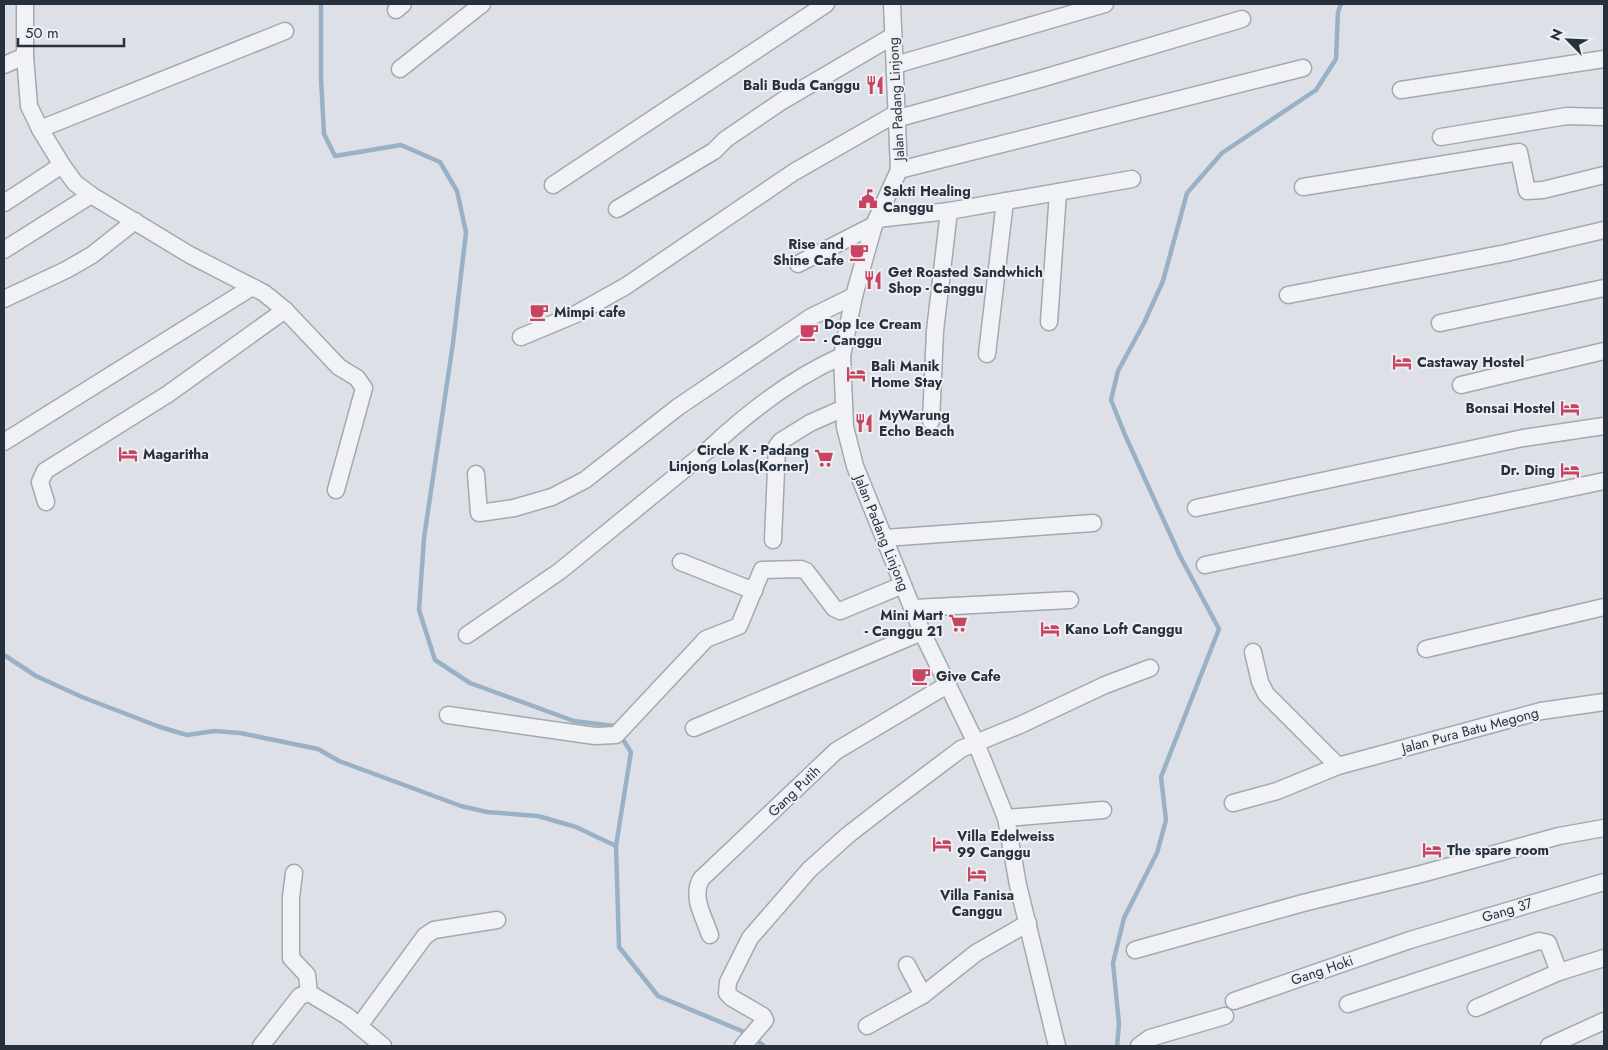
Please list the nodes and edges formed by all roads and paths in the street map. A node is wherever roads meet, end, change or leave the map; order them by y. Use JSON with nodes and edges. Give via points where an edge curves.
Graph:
{"nodes":[{"id":1,"x":26,"y":4,"type":"edge"},
{"id":2,"x":482,"y":4,"type":"edge"},
{"id":3,"x":826,"y":4,"type":"edge"},
{"id":4,"x":892,"y":4,"type":"edge"},
{"id":5,"x":1105,"y":4,"type":"edge"},
{"id":6,"x":1242,"y":18,"type":"dead end"},
{"id":7,"x":285,"y":32,"type":"dead end"},
{"id":8,"x":893,"y":36,"type":"junction"},
{"id":9,"x":25,"y":56,"type":"junction"},
{"id":10,"x":1604,"y":59,"type":"edge"},
{"id":11,"x":4,"y":64,"type":"edge"},
{"id":12,"x":895,"y":65,"type":"junction"},
{"id":13,"x":1303,"y":68,"type":"dead end"},
{"id":14,"x":400,"y":69,"type":"dead end"},
{"id":15,"x":1401,"y":90,"type":"dead end"},
{"id":16,"x":898,"y":116,"type":"junction"},
{"id":17,"x":1604,"y":117,"type":"edge"},
{"id":18,"x":40,"y":129,"type":"junction"},
{"id":19,"x":1440,"y":137,"type":"dead end"},
{"id":20,"x":62,"y":165,"type":"junction"},
{"id":21,"x":899,"y":170,"type":"junction"},
{"id":22,"x":1604,"y":175,"type":"edge"},
{"id":23,"x":1132,"y":179,"type":"dead end"},
{"id":24,"x":553,"y":185,"type":"dead end"},
{"id":25,"x":1303,"y":187,"type":"dead end"},
{"id":26,"x":1058,"y":192,"type":"junction"},
{"id":27,"x":91,"y":195,"type":"junction"},
{"id":28,"x":1005,"y":201,"type":"junction"},
{"id":29,"x":4,"y":203,"type":"edge"},
{"id":30,"x":617,"y":209,"type":"dead end"},
{"id":31,"x":949,"y":211,"type":"junction"},
{"id":32,"x":135,"y":221,"type":"junction"},
{"id":33,"x":875,"y":222,"type":"junction"},
{"id":34,"x":1604,"y":230,"type":"edge"},
{"id":35,"x":4,"y":250,"type":"edge"},
{"id":36,"x":798,"y":264,"type":"dead end"},
{"id":37,"x":252,"y":287,"type":"junction"},
{"id":38,"x":1604,"y":288,"type":"edge"},
{"id":39,"x":1288,"y":295,"type":"dead end"},
{"id":40,"x":854,"y":296,"type":"junction"},
{"id":41,"x":4,"y":299,"type":"edge"},
{"id":42,"x":285,"y":310,"type":"junction"},
{"id":43,"x":1049,"y":322,"type":"dead end"},
{"id":44,"x":1440,"y":323,"type":"dead end"},
{"id":45,"x":521,"y":337,"type":"dead end"},
{"id":46,"x":1604,"y":350,"type":"edge"},
{"id":47,"x":987,"y":354,"type":"dead end"},
{"id":48,"x":842,"y":356,"type":"junction"},
{"id":49,"x":1460,"y":385,"type":"dead end"},
{"id":50,"x":844,"y":408,"type":"junction"},
{"id":51,"x":931,"y":421,"type":"dead end"},
{"id":52,"x":1604,"y":426,"type":"edge"},
{"id":53,"x":4,"y":442,"type":"edge"},
{"id":54,"x":476,"y":474,"type":"dead end"},
{"id":55,"x":1604,"y":481,"type":"edge"},
{"id":56,"x":336,"y":490,"type":"dead end"},
{"id":57,"x":46,"y":502,"type":"dead end"},
{"id":58,"x":1196,"y":508,"type":"dead end"},
{"id":59,"x":1093,"y":523,"type":"dead end"},
{"id":60,"x":885,"y":538,"type":"junction"},
{"id":61,"x":773,"y":540,"type":"dead end"},
{"id":62,"x":681,"y":562,"type":"dead end"},
{"id":63,"x":1205,"y":565,"type":"dead end"},
{"id":64,"x":903,"y":585,"type":"junction"},
{"id":65,"x":754,"y":591,"type":"junction"},
{"id":66,"x":1070,"y":600,"type":"dead end"},
{"id":67,"x":1604,"y":606,"type":"edge"},
{"id":68,"x":913,"y":608,"type":"junction"},
{"id":69,"x":922,"y":632,"type":"junction"},
{"id":70,"x":467,"y":635,"type":"dead end"},
{"id":71,"x":1426,"y":649,"type":"dead end"},
{"id":72,"x":1253,"y":652,"type":"dead end"},
{"id":73,"x":1150,"y":668,"type":"dead end"},
{"id":74,"x":947,"y":685,"type":"junction"},
{"id":75,"x":1604,"y":702,"type":"edge"},
{"id":76,"x":448,"y":715,"type":"dead end"},
{"id":77,"x":694,"y":728,"type":"dead end"},
{"id":78,"x":976,"y":743,"type":"junction"},
{"id":79,"x":1338,"y":766,"type":"junction"},
{"id":80,"x":1233,"y":803,"type":"dead end"},
{"id":81,"x":1103,"y":810,"type":"dead end"},
{"id":82,"x":1006,"y":818,"type":"junction"},
{"id":83,"x":1604,"y":828,"type":"edge"},
{"id":84,"x":294,"y":873,"type":"dead end"},
{"id":85,"x":1604,"y":882,"type":"edge"},
{"id":86,"x":497,"y":920,"type":"dead end"},
{"id":87,"x":1028,"y":923,"type":"junction"},
{"id":88,"x":710,"y":935,"type":"dead end"},
{"id":89,"x":1410,"y":940,"type":"joint"},
{"id":90,"x":1135,"y":950,"type":"dead end"},
{"id":91,"x":1604,"y":958,"type":"edge"},
{"id":92,"x":906,"y":965,"type":"dead end"},
{"id":93,"x":1559,"y":972,"type":"junction"},
{"id":94,"x":309,"y":993,"type":"junction"},
{"id":95,"x":923,"y":995,"type":"junction"},
{"id":96,"x":1234,"y":1001,"type":"dead end"},
{"id":97,"x":1348,"y":1004,"type":"dead end"},
{"id":98,"x":1476,"y":1008,"type":"dead end"},
{"id":99,"x":1225,"y":1016,"type":"dead end"},
{"id":100,"x":1604,"y":1021,"type":"edge"},
{"id":101,"x":359,"y":1026,"type":"junction"},
{"id":102,"x":867,"y":1026,"type":"dead end"},
{"id":103,"x":746,"y":1043,"type":"edge"},
{"id":104,"x":261,"y":1046,"type":"edge"},
{"id":105,"x":383,"y":1046,"type":"edge"},
{"id":106,"x":1057,"y":1046,"type":"edge"},
{"id":107,"x":1138,"y":1046,"type":"edge"},
{"id":108,"x":1549,"y":1046,"type":"edge"}],
"edges":[{"from":1,"to":9,"type":"street"},
{"from":2,"to":14,"type":"street"},
{"from":3,"to":24,"type":"street"},
{"from":4,"to":8,"type":"street","name":"Jalan Padang Linjong"},
{"from":5,"to":12,"type":"street"},
{"from":6,"to":16,"type":"street","via":[[1040,79]]},
{"from":7,"to":18,"type":"street"},
{"from":8,"to":12,"type":"street","name":"Jalan Padang Linjong"},
{"from":8,"to":30,"type":"street","via":[[782,101],[726,139],[714,151]]},
{"from":9,"to":11,"type":"street"},
{"from":9,"to":18,"type":"street","via":[[29,106]]},
{"from":10,"to":15,"type":"street"},
{"from":12,"to":16,"type":"street","name":"Jalan Padang Linjong"},
{"from":13,"to":21,"type":"street"},
{"from":16,"to":21,"type":"street","name":"Jalan Padang Linjong"},
{"from":16,"to":45,"type":"street","via":[[794,172],[626,286],[576,314]]},
{"from":17,"to":19,"type":"street","via":[[1566,116]]},
{"from":18,"to":20,"type":"street"},
{"from":20,"to":27,"type":"street"},
{"from":20,"to":29,"type":"street"},
{"from":21,"to":33,"type":"street","name":"Jalan Padang Linjong"},
{"from":22,"to":25,"type":"street","via":[[1527,191],[1519,152]]},
{"from":23,"to":26,"type":"street"},
{"from":26,"to":28,"type":"street"},
{"from":26,"to":43,"type":"street"},
{"from":27,"to":32,"type":"street"},
{"from":27,"to":35,"type":"street"},
{"from":28,"to":31,"type":"street"},
{"from":28,"to":47,"type":"street"},
{"from":31,"to":33,"type":"street"},
{"from":31,"to":51,"type":"street","via":[[935,331]]},
{"from":32,"to":37,"type":"street","via":[[190,255]]},
{"from":32,"to":41,"type":"street","via":[[92,255]]},
{"from":33,"to":36,"type":"street"},
{"from":33,"to":40,"type":"street","name":"Jalan Padang Linjong"},
{"from":34,"to":39,"type":"street","via":[[1506,253]]},
{"from":37,"to":42,"type":"street"},
{"from":37,"to":53,"type":"street"},
{"from":38,"to":44,"type":"street"},
{"from":40,"to":48,"type":"street","name":"Jalan Padang Linjong"},
{"from":40,"to":54,"type":"street","via":[[786,333],[678,407],[585,480],[552,497],[514,508],[479,513]]},
{"from":42,"to":56,"type":"street","via":[[339,367],[357,378],[364,388]]},
{"from":42,"to":57,"type":"street","via":[[168,394],[44,471],[40,482]]},
{"from":46,"to":49,"type":"street"},
{"from":48,"to":50,"type":"street","name":"Jalan Padang Linjong"},
{"from":48,"to":70,"type":"street","via":[[792,383],[728,431],[560,571]]},
{"from":50,"to":60,"type":"street","name":"Jalan Padang Linjong","via":[[845,427],[855,466]]},
{"from":50,"to":61,"type":"street","via":[[810,423],[777,446]]},
{"from":52,"to":58,"type":"street","via":[[1523,438]]},
{"from":55,"to":63,"type":"street"},
{"from":59,"to":60,"type":"street"},
{"from":60,"to":64,"type":"street","name":"Jalan Padang Linjong"},
{"from":62,"to":65,"type":"street"},
{"from":64,"to":65,"type":"street","via":[[840,611],[834,608],[810,575],[800,569],[762,570]]},
{"from":64,"to":68,"type":"street","name":"Jalan Padang Linjong"},
{"from":65,"to":76,"type":"street","via":[[739,626],[706,639],[616,735],[595,736]]},
{"from":66,"to":68,"type":"street"},
{"from":67,"to":71,"type":"street"},
{"from":68,"to":69,"type":"street","name":"Jalan Padang Linjong"},
{"from":69,"to":74,"type":"street","name":"Jalan Padang Linjong"},
{"from":69,"to":77,"type":"street"},
{"from":72,"to":79,"type":"street","via":[[1266,694]]},
{"from":73,"to":78,"type":"street"},
{"from":74,"to":78,"type":"street","name":"Jalan Padang Linjong"},
{"from":74,"to":88,"type":"street","name":"Gang Putih","via":[[836,751],[701,879],[696,895]]},
{"from":75,"to":79,"type":"street","name":"Jalan Pura Batu Megong","via":[[1541,711]]},
{"from":78,"to":82,"type":"street","name":"Jalan Padang Linjong"},
{"from":78,"to":103,"type":"street","via":[[961,749],[848,835],[809,870],[750,938],[728,982],[727,992],[763,1016],[763,1024]]},
{"from":79,"to":80,"type":"street","name":"Jalan Pura Batu Megong","via":[[1277,791]]},
{"from":81,"to":82,"type":"street"},
{"from":82,"to":87,"type":"street","name":"Jalan Padang Linjong"},
{"from":83,"to":90,"type":"street","via":[[1559,836]]},
{"from":84,"to":94,"type":"street","via":[[291,958],[307,975]]},
{"from":85,"to":89,"type":"street","name":"Gang 37"},
{"from":86,"to":101,"type":"street","via":[[434,930],[425,936]]},
{"from":87,"to":95,"type":"street","via":[[976,953]]},
{"from":87,"to":106,"type":"street","name":"Jalan Padang Linjong"},
{"from":89,"to":96,"type":"street","name":"Gang Hoki"},
{"from":91,"to":93,"type":"street"},
{"from":92,"to":95,"type":"street"},
{"from":93,"to":97,"type":"street","via":[[1548,943],[1539,941]]},
{"from":93,"to":98,"type":"street"},
{"from":94,"to":101,"type":"street"},
{"from":94,"to":104,"type":"street","via":[[300,996]]},
{"from":95,"to":102,"type":"street"},
{"from":99,"to":107,"type":"street","via":[[1150,1038]]},
{"from":100,"to":108,"type":"street"},
{"from":101,"to":105,"type":"street"}]}
